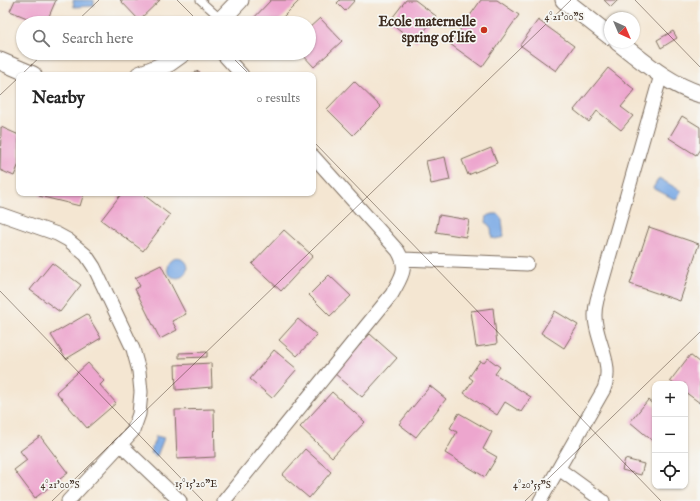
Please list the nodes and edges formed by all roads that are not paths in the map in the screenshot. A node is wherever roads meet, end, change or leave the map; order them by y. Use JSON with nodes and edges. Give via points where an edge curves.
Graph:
{"nodes":[{"id":1,"x":200,"y":0,"type":"edge"},
{"id":2,"x":240,"y":0,"type":"edge"},
{"id":3,"x":564,"y":0,"type":"edge"},
{"id":4,"x":215,"y":16,"type":"edge"},
{"id":5,"x":225,"y":16,"type":"edge"},
{"id":6,"x":604,"y":31,"type":"edge"},
{"id":7,"x":626,"y":48,"type":"edge"},
{"id":8,"x":172,"y":60,"type":"edge"},
{"id":9,"x":228,"y":60,"type":"edge"},
{"id":10,"x":0,"y":61,"type":"edge"},
{"id":11,"x":26,"y":72,"type":"edge"},
{"id":12,"x":146,"y":72,"type":"edge"},
{"id":13,"x":239,"y":72,"type":"edge"},
{"id":14,"x":661,"y":75,"type":"junction"},
{"id":15,"x":700,"y":94,"type":"edge"},
{"id":16,"x":316,"y":159,"type":"edge"},
{"id":17,"x":0,"y":214,"type":"edge"},
{"id":18,"x":403,"y":259,"type":"junction"},
{"id":19,"x":527,"y":264,"type":"dead end"},
{"id":20,"x":121,"y":445,"type":"junction"},
{"id":21,"x":559,"y":469,"type":"junction"},
{"id":22,"x":68,"y":501,"type":"edge"},
{"id":23,"x":180,"y":501,"type":"edge"},
{"id":24,"x":224,"y":501,"type":"edge"},
{"id":25,"x":540,"y":501,"type":"edge"},
{"id":26,"x":603,"y":501,"type":"edge"}],
"edges":[{"from":1,"to":4,"type":"lane"},
{"from":2,"to":5,"type":"street"},
{"from":3,"to":6,"type":"street"},
{"from":7,"to":14,"type":"street"},
{"from":8,"to":12,"type":"street"},
{"from":9,"to":13,"type":"street"},
{"from":10,"to":11,"type":"street"},
{"from":14,"to":15,"type":"street","via":[[678,86]]},
{"from":14,"to":21,"type":"street","via":[[596,306],[595,324],[608,378]]},
{"from":16,"to":18,"type":"street"},
{"from":17,"to":20,"type":"street","via":[[68,240],[86,255],[94,267],[133,349],[139,371],[139,414],[133,431]]},
{"from":18,"to":19,"type":"street"},
{"from":18,"to":24,"type":"street","via":[[404,271],[392,294]]},
{"from":20,"to":22,"type":"street"},
{"from":20,"to":23,"type":"street"},
{"from":21,"to":25,"type":"street"},
{"from":21,"to":26,"type":"street"}]}
